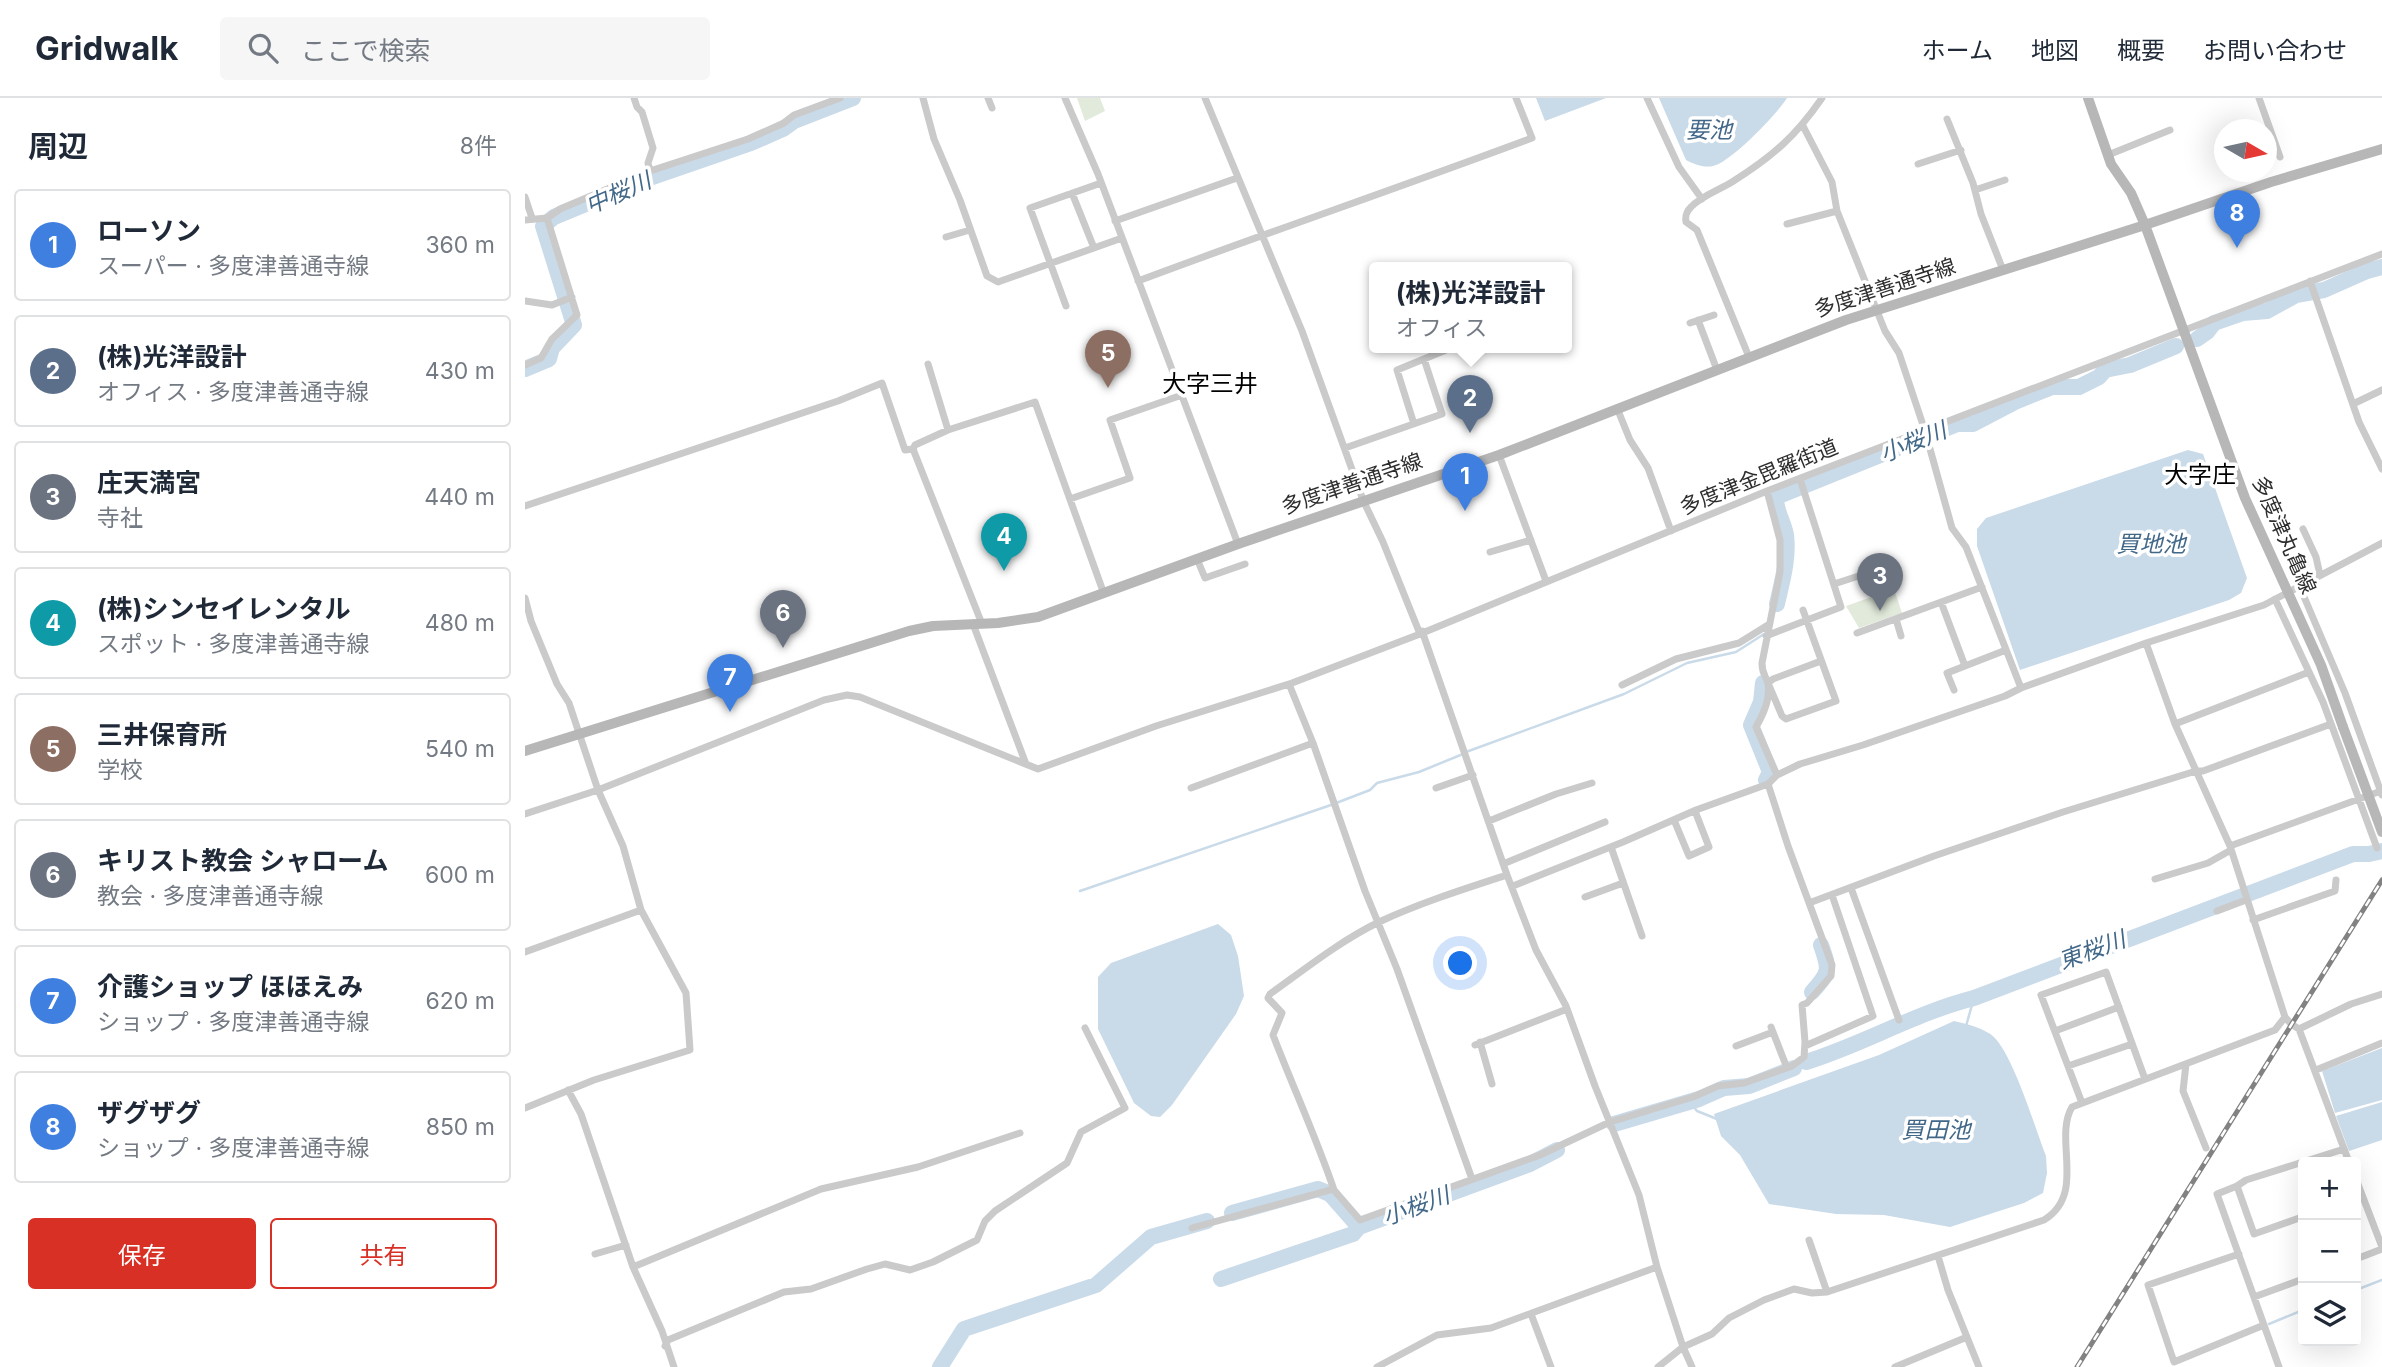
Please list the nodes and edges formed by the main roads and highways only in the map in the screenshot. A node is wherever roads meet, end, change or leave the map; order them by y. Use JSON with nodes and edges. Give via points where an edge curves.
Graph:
{"nodes":[{"id":1,"x":2088,"y":98,"type":"edge"},
{"id":2,"x":2382,"y":149,"type":"edge"},
{"id":3,"x":2145,"y":225,"type":"junction"},
{"id":4,"x":525,"y":751,"type":"edge"},
{"id":5,"x":2382,"y":832,"type":"edge"}],
"edges":[{"from":1,"to":3,"type":"main road","name":"多度津丸亀線","via":[[2111,164]]},
{"from":2,"to":3,"type":"main road","name":"多度津善通寺線"},
{"from":3,"to":4,"type":"main road","name":"多度津善通寺線","via":[[1876,310],[1499,455],[1038,617],[933,626],[901,634]]},
{"from":3,"to":5,"type":"main road","name":"多度津丸亀線","bridge":true,"via":[[2245,498],[2321,665]]}]}
